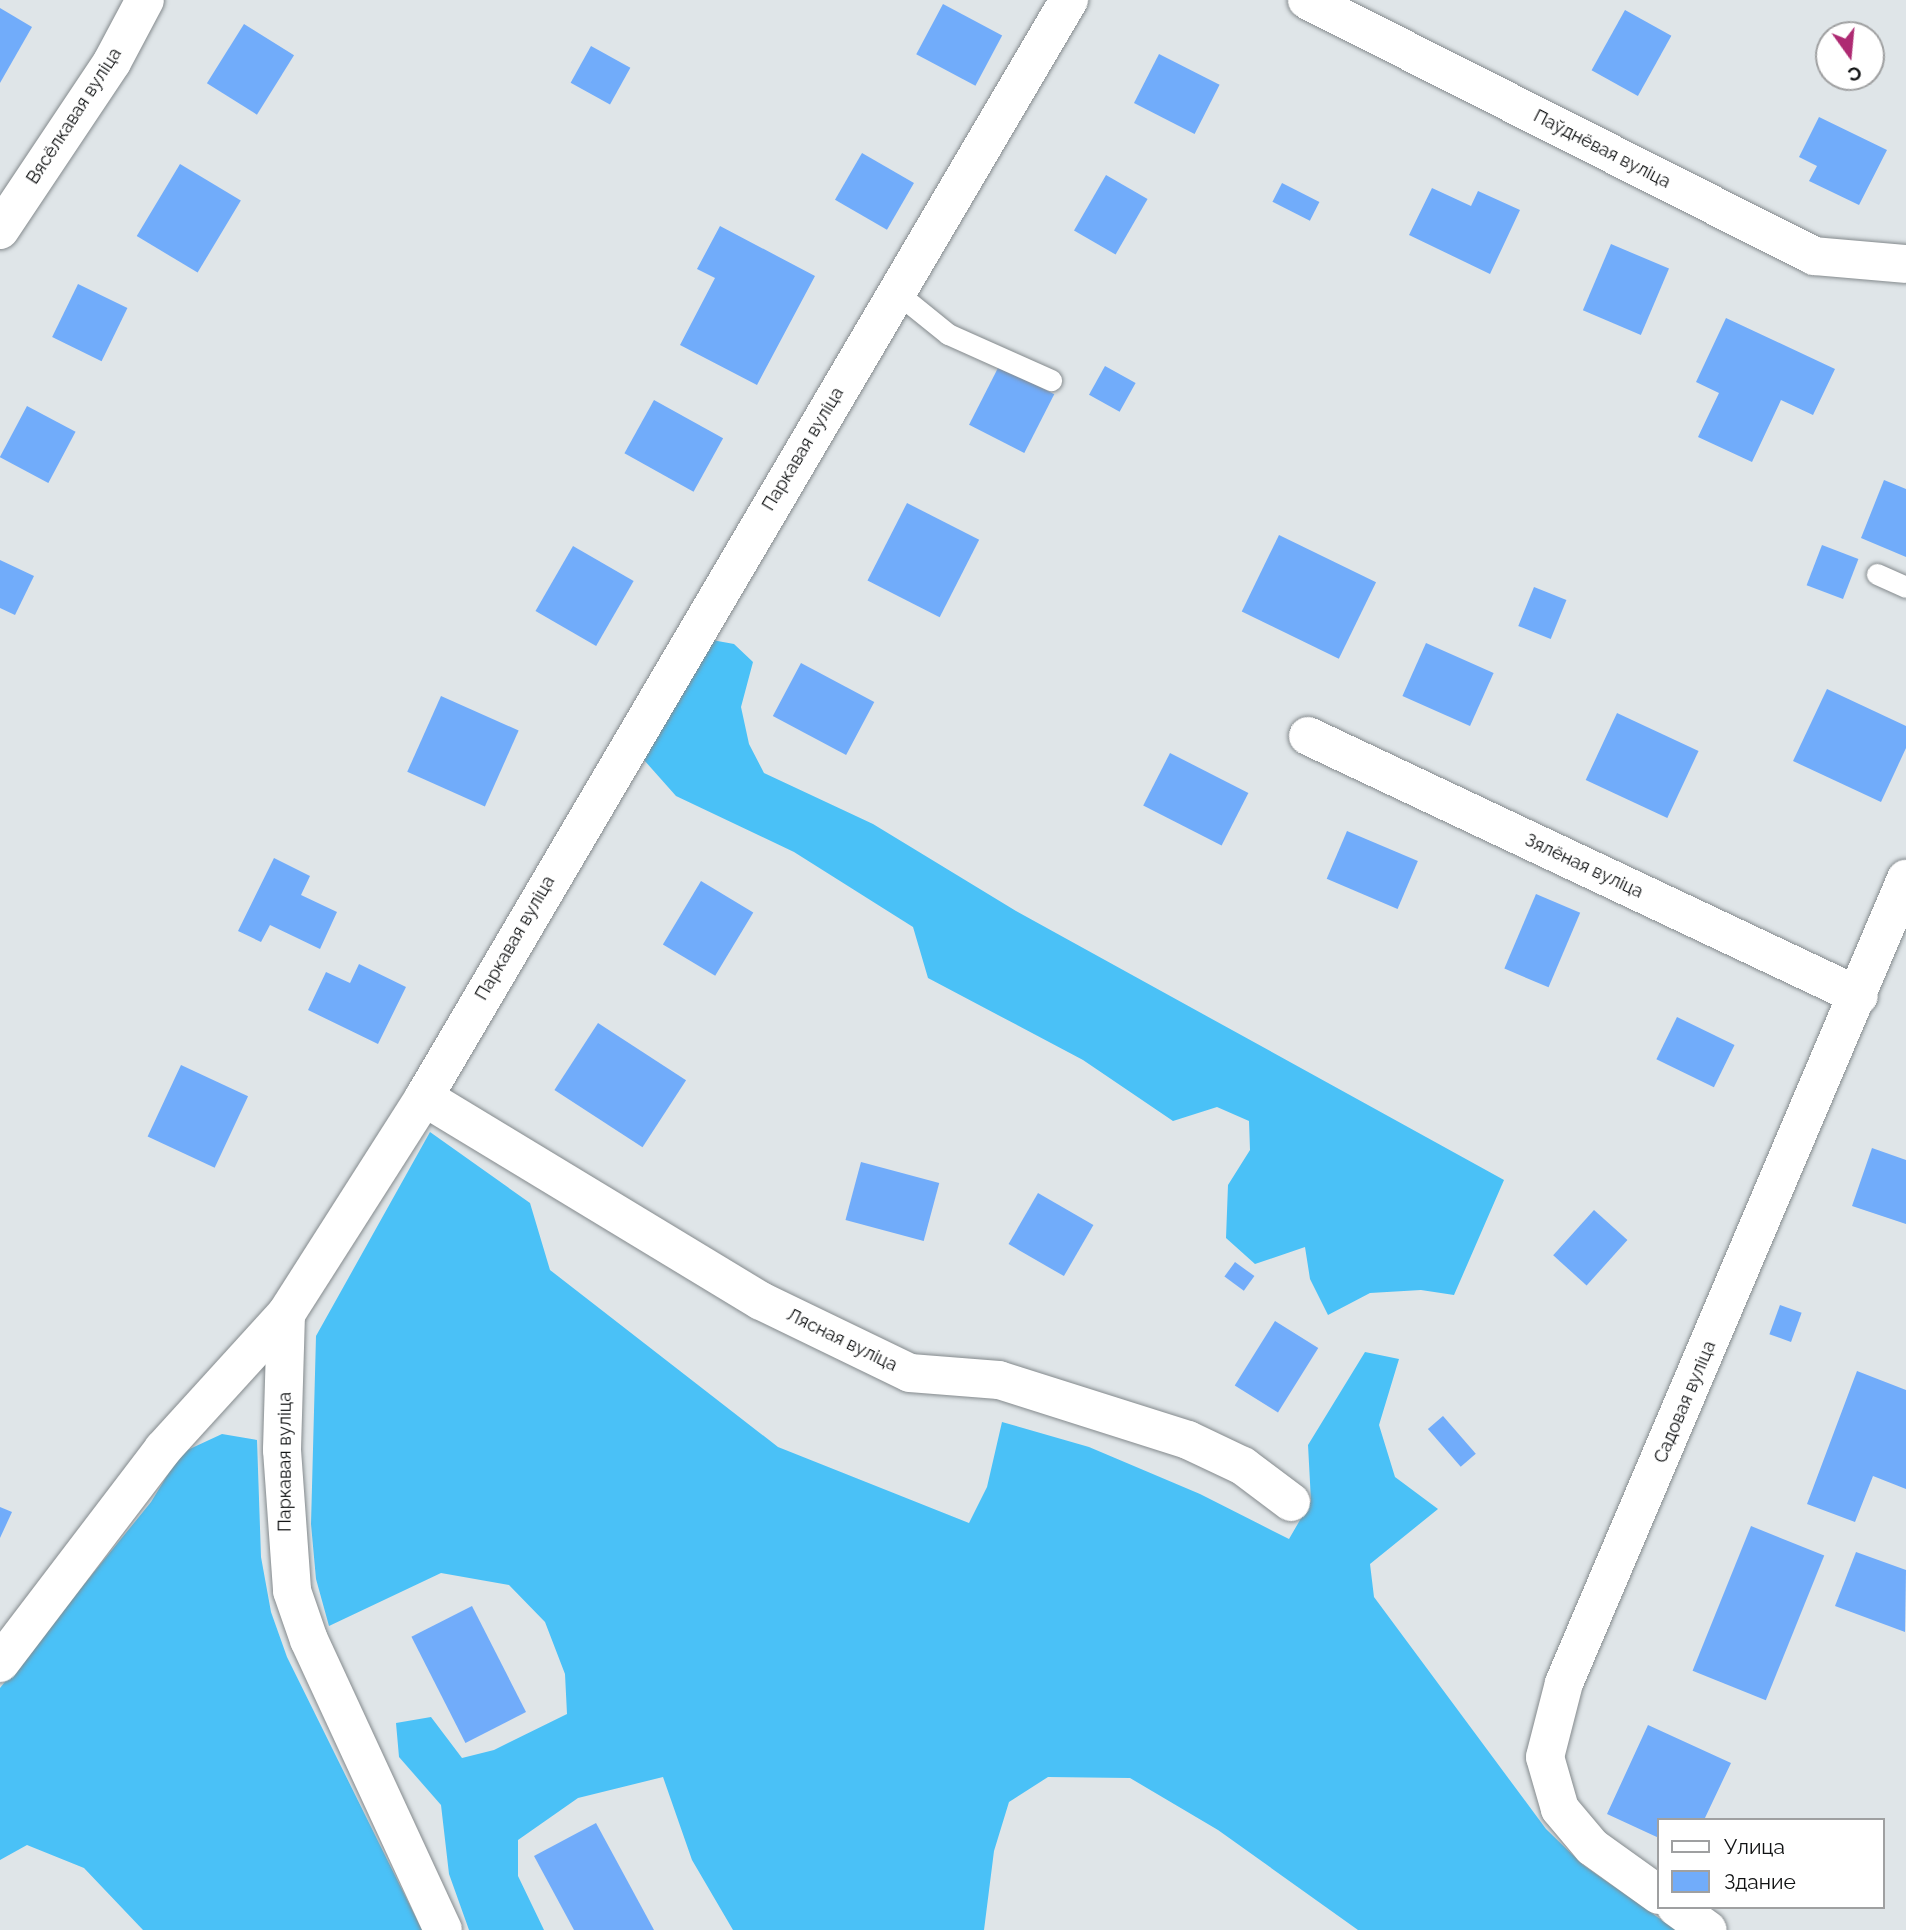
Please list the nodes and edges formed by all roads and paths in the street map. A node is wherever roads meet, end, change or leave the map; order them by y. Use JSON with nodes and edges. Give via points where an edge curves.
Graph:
{"nodes":[{"id":1,"x":145,"y":0,"type":"edge"},
{"id":2,"x":1069,"y":0,"type":"edge"},
{"id":3,"x":1307,"y":0,"type":"edge"},
{"id":4,"x":0,"y":230,"type":"edge"},
{"id":5,"x":1906,"y":264,"type":"edge"},
{"id":6,"x":896,"y":292,"type":"junction"},
{"id":7,"x":1051,"y":380,"type":"dead end"},
{"id":8,"x":1877,"y":574,"type":"dead end"},
{"id":9,"x":1906,"y":587,"type":"edge"},
{"id":10,"x":1308,"y":736,"type":"dead end"},
{"id":11,"x":1906,"y":879,"type":"edge"},
{"id":12,"x":1859,"y":996,"type":"junction"},
{"id":13,"x":424,"y":1097,"type":"junction"},
{"id":14,"x":286,"y":1314,"type":"junction"},
{"id":15,"x":1291,"y":1502,"type":"dead end"},
{"id":16,"x":0,"y":1662,"type":"edge"},
{"id":17,"x":1658,"y":1894,"type":"edge"},
{"id":18,"x":1679,"y":1909,"type":"edge"},
{"id":19,"x":443,"y":1930,"type":"edge"},
{"id":20,"x":1709,"y":1930,"type":"edge"}],
"edges":[{"from":1,"to":4,"type":"street","name":"Вясёлкавая вуліца","via":[[112,62]]},
{"from":2,"to":6,"type":"street","name":"Паркавая вуліца"},
{"from":3,"to":5,"type":"street","name":"Паўднёвая вуліца","via":[[1814,256]]},
{"from":6,"to":7,"type":"lane","via":[[948,334]]},
{"from":6,"to":13,"type":"street","name":"Паркавая вуліца"},
{"from":8,"to":9,"type":"lane"},
{"from":10,"to":12,"type":"street","name":"Зялёная вуліца"},
{"from":11,"to":12,"type":"street","name":"Садовая вуліца"},
{"from":12,"to":17,"type":"street","name":"Садовая вуліца","via":[[1564,1683],[1545,1757],[1560,1809],[1584,1838]]},
{"from":13,"to":14,"type":"street","name":"Паркавая вуліца"},
{"from":13,"to":15,"type":"street","name":"Лясная вуліца","via":[[761,1301],[910,1373],[999,1380],[1188,1440],[1243,1466]]},
{"from":14,"to":16,"type":"street","via":[[163,1449]]},
{"from":14,"to":19,"type":"street","name":"Паркавая вуліца","via":[[282,1450],[292,1591],[309,1640]]},
{"from":18,"to":20,"type":"street"}]}
